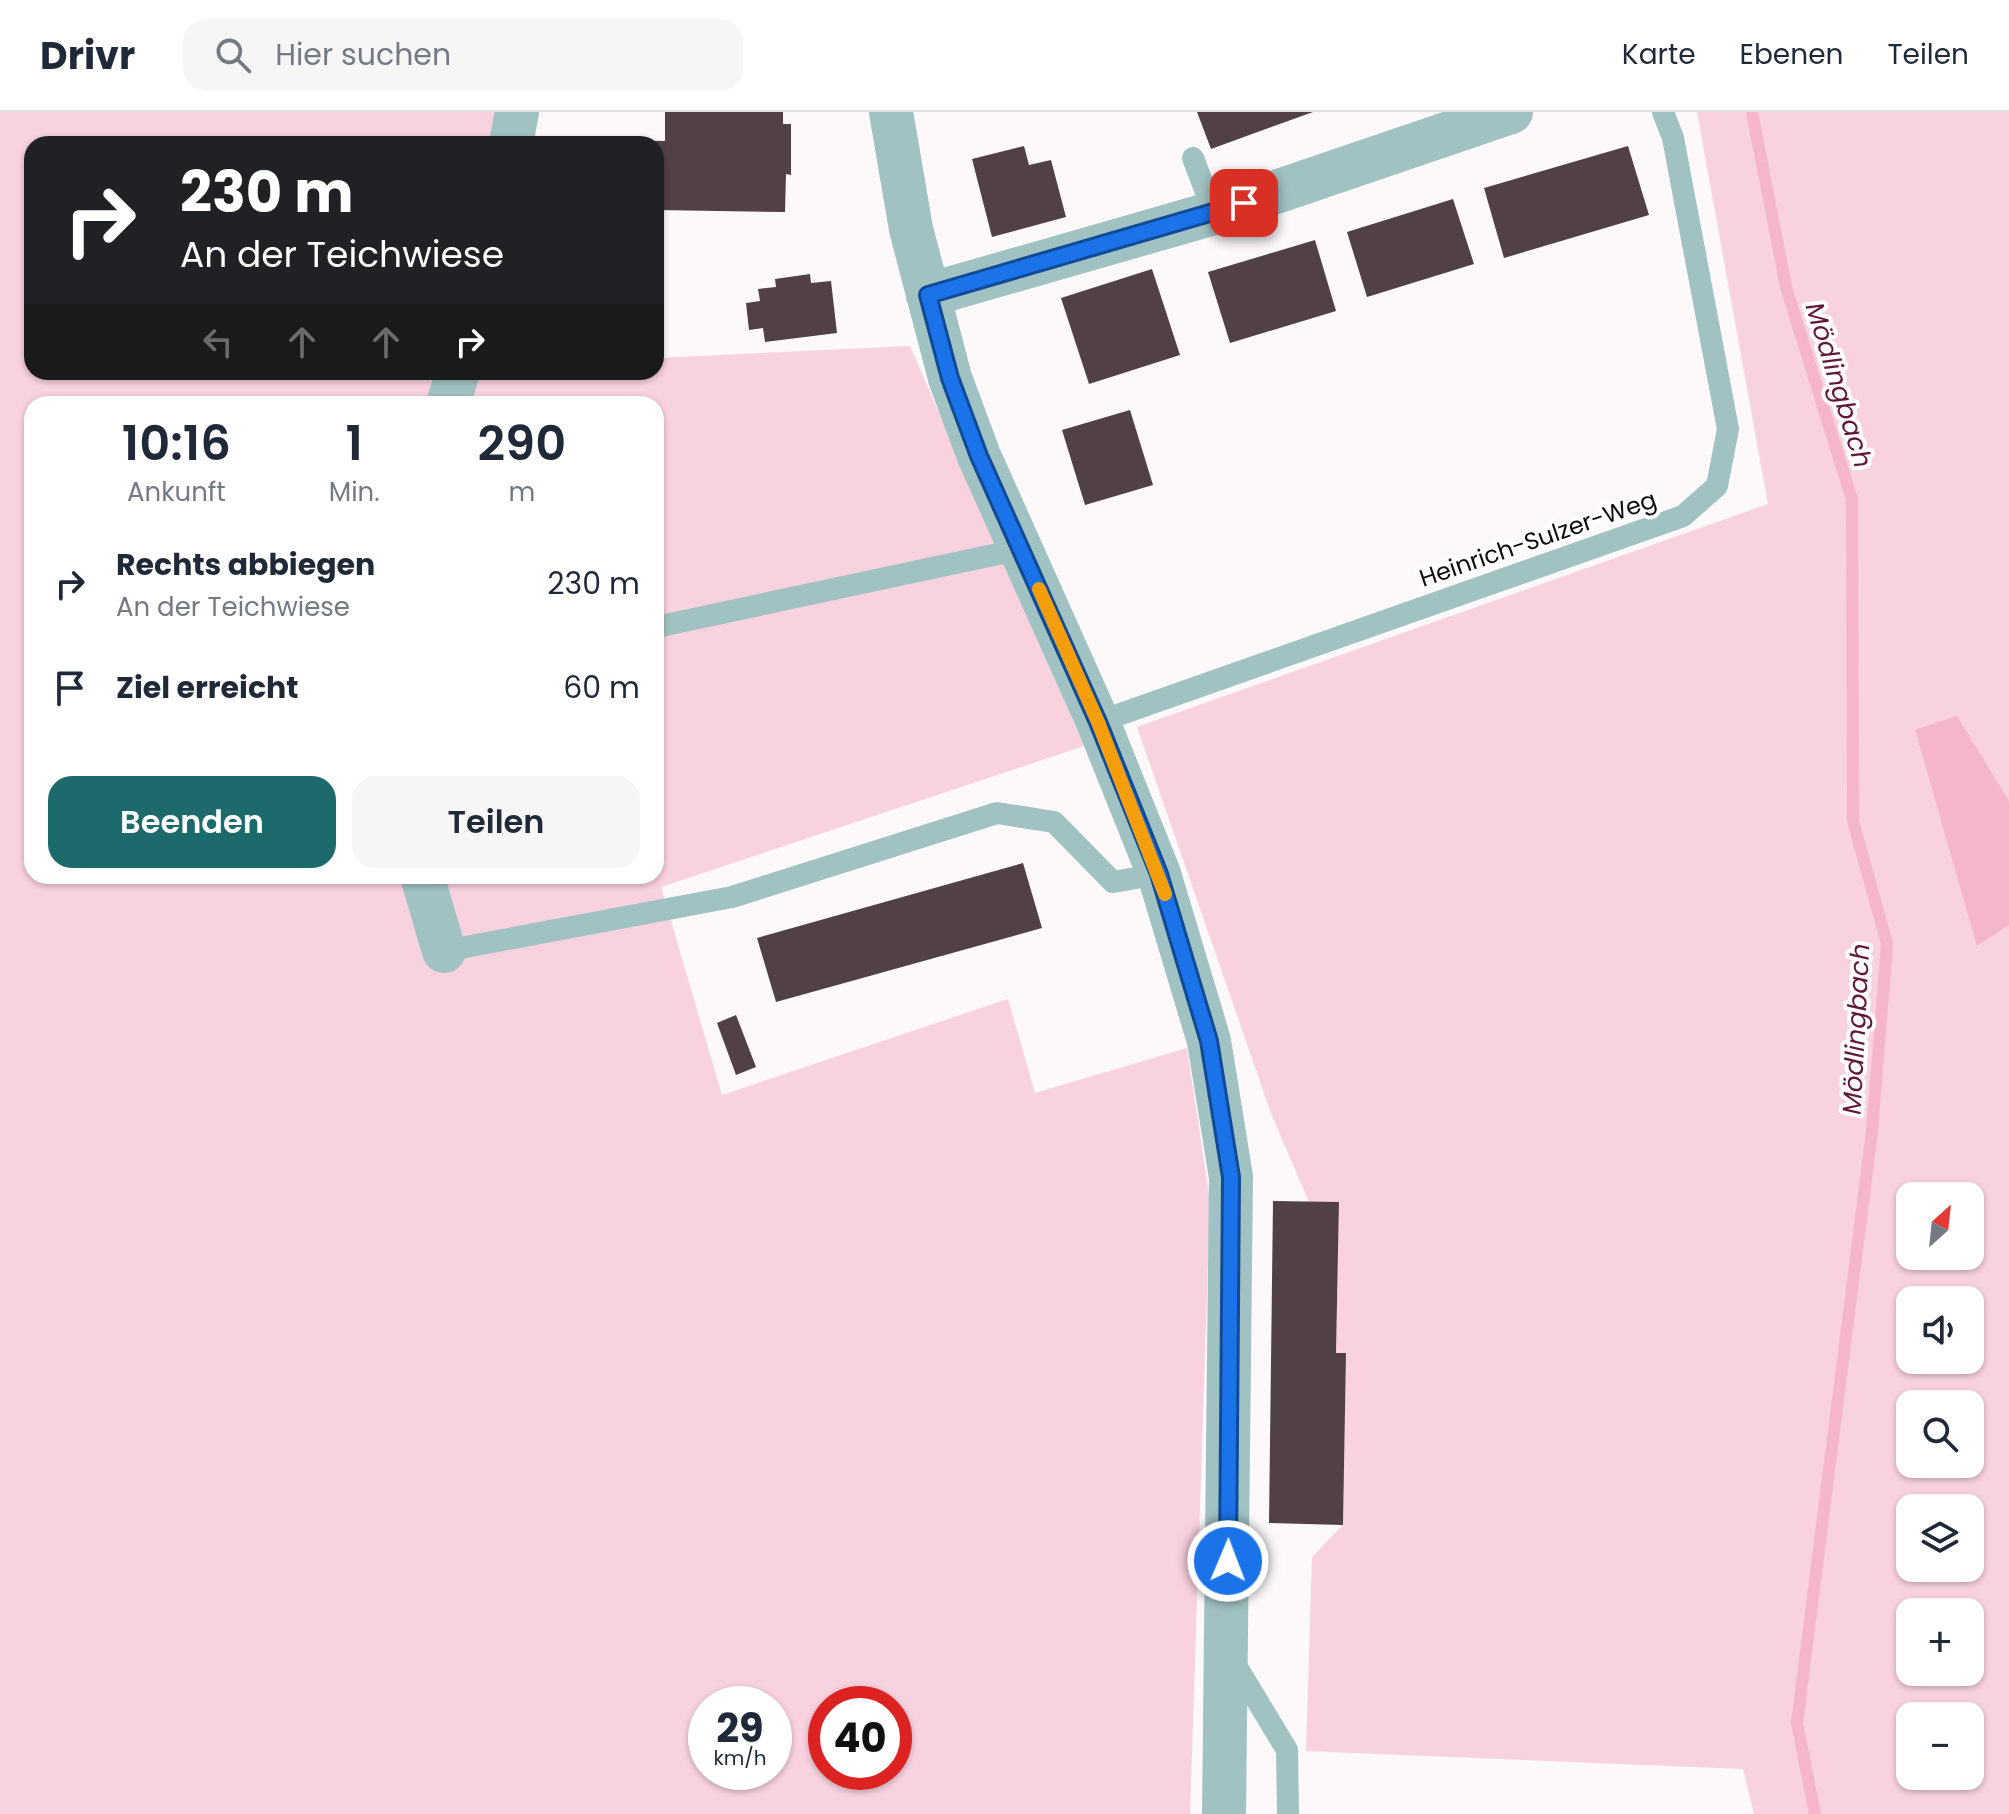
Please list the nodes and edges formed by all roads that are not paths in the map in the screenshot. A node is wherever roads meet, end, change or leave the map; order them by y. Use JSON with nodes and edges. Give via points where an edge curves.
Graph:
{"nodes":[{"id":1,"x":517,"y":112,"type":"edge"},
{"id":2,"x":891,"y":112,"type":"edge"},
{"id":3,"x":1511,"y":112,"type":"edge"},
{"id":4,"x":1663,"y":112,"type":"edge"},
{"id":5,"x":512,"y":136,"type":"edge"},
{"id":6,"x":1193,"y":158,"type":"dead end"},
{"id":7,"x":1214,"y":213,"type":"junction"},
{"id":8,"x":928,"y":295,"type":"junction"},
{"id":9,"x":1021,"y":549,"type":"junction"},
{"id":10,"x":664,"y":625,"type":"edge"},
{"id":11,"x":1098,"y":722,"type":"junction"},
{"id":12,"x":1159,"y":874,"type":"junction"},
{"id":13,"x":424,"y":884,"type":"edge"},
{"id":14,"x":444,"y":951,"type":"joint"},
{"id":15,"x":1227,"y":1650,"type":"junction"},
{"id":16,"x":1224,"y":1814,"type":"edge"},
{"id":17,"x":1288,"y":1814,"type":"edge"}],
"edges":[{"from":1,"to":5,"type":"street"},
{"from":2,"to":8,"type":"street"},
{"from":3,"to":7,"type":"street"},
{"from":4,"to":11,"type":"lane","name":"Heinrich-Sulzer-Weg","via":[[1673,138],[1728,429],[1717,486],[1683,516]]},
{"from":6,"to":7,"type":"lane"},
{"from":7,"to":8,"type":"street"},
{"from":8,"to":9,"type":"street","via":[[950,378]]},
{"from":9,"to":10,"type":"lane"},
{"from":9,"to":11,"type":"street"},
{"from":11,"to":12,"type":"street"},
{"from":12,"to":14,"type":"lane","via":[[1113,882],[1054,822],[997,813],[732,897]]},
{"from":12,"to":15,"type":"street","via":[[1209,1041],[1231,1177]]},
{"from":13,"to":14,"type":"street"},
{"from":15,"to":16,"type":"street"},
{"from":15,"to":17,"type":"lane","via":[[1287,1750]]}]}
